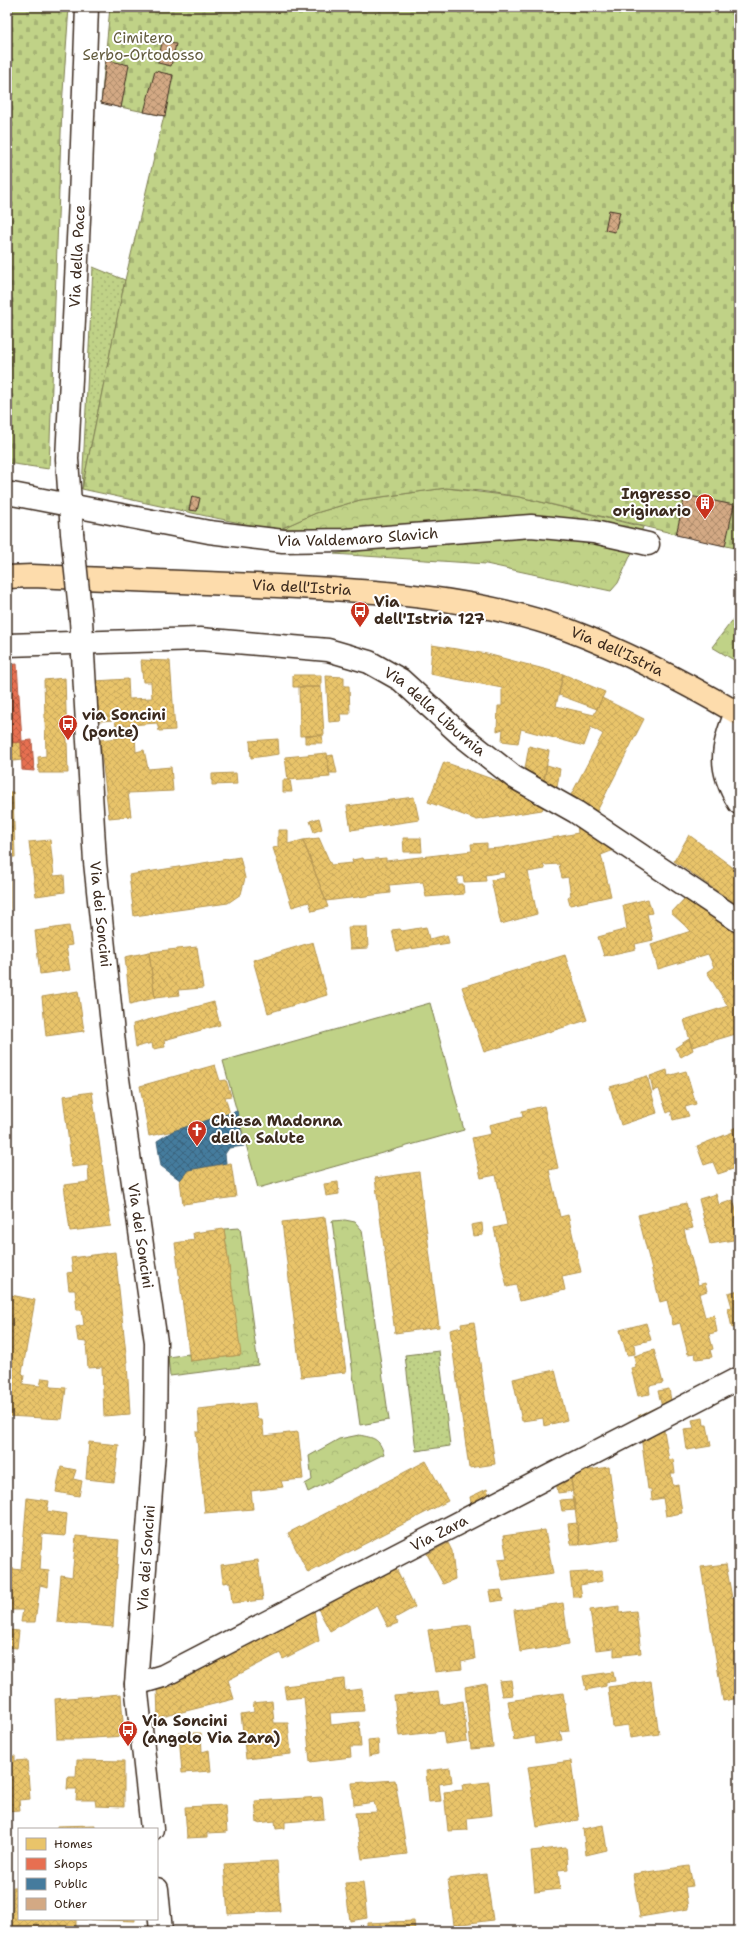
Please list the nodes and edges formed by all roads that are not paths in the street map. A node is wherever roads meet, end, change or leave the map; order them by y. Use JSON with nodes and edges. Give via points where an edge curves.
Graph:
{"nodes":[{"id":1,"x":87,"y":7,"type":"edge"},
{"id":2,"x":7,"y":493,"type":"edge"},
{"id":3,"x":70,"y":505,"type":"junction"},
{"id":4,"x":72,"y":534,"type":"joint"},
{"id":5,"x":648,"y":544,"type":"dead end"},
{"id":6,"x":7,"y":571,"type":"edge"},
{"id":7,"x":32,"y":576,"type":"junction"},
{"id":8,"x":7,"y":577,"type":"edge"},
{"id":9,"x":83,"y":643,"type":"junction"},
{"id":10,"x":7,"y":645,"type":"edge"},
{"id":11,"x":738,"y":713,"type":"edge"},
{"id":12,"x":739,"y":802,"type":"edge"},
{"id":13,"x":739,"y":921,"type":"edge"},
{"id":14,"x":739,"y":1378,"type":"edge"},
{"id":15,"x":136,"y":1684,"type":"junction"},
{"id":16,"x":152,"y":1828,"type":"edge"},
{"id":17,"x":158,"y":1900,"type":"edge"},
{"id":18,"x":161,"y":1931,"type":"edge"}],
"edges":[{"from":1,"to":3,"type":"street","name":"Via della Pace","via":[[67,459]]},
{"from":2,"to":3,"type":"street","name":"Via Valdemaro Slavich"},
{"from":3,"to":4,"type":"street","name":"Via della Pace"},
{"from":3,"to":5,"type":"street","name":"Via Valdemaro Slavich","via":[[209,532],[283,542],[346,540],[531,526],[594,532]]},
{"from":4,"to":9,"type":"street","name":"Via dei Soncini","bridge":true},
{"from":6,"to":7,"type":"main road"},
{"from":7,"to":8,"type":"main road"},
{"from":7,"to":11,"type":"main road","name":"Via dell'Istria","via":[[343,589],[421,597],[494,609],[567,630],[640,661]]},
{"from":9,"to":10,"type":"street","name":"Via della Liburnia"},
{"from":9,"to":13,"type":"street","name":"Via della Liburnia","via":[[200,639],[328,650],[369,662],[401,680],[461,735],[514,777],[576,812]]},
{"from":9,"to":15,"type":"street","name":"Via dei Soncini","via":[[95,862],[117,1072],[156,1342],[155,1439]]},
{"from":11,"to":12,"type":"street","via":[[729,730],[724,764],[728,785]]},
{"from":14,"to":15,"type":"street","name":"Via Zara","via":[[163,1676]]},
{"from":15,"to":16,"type":"street","name":"Via dei Soncini"},
{"from":17,"to":18,"type":"street"}]}
